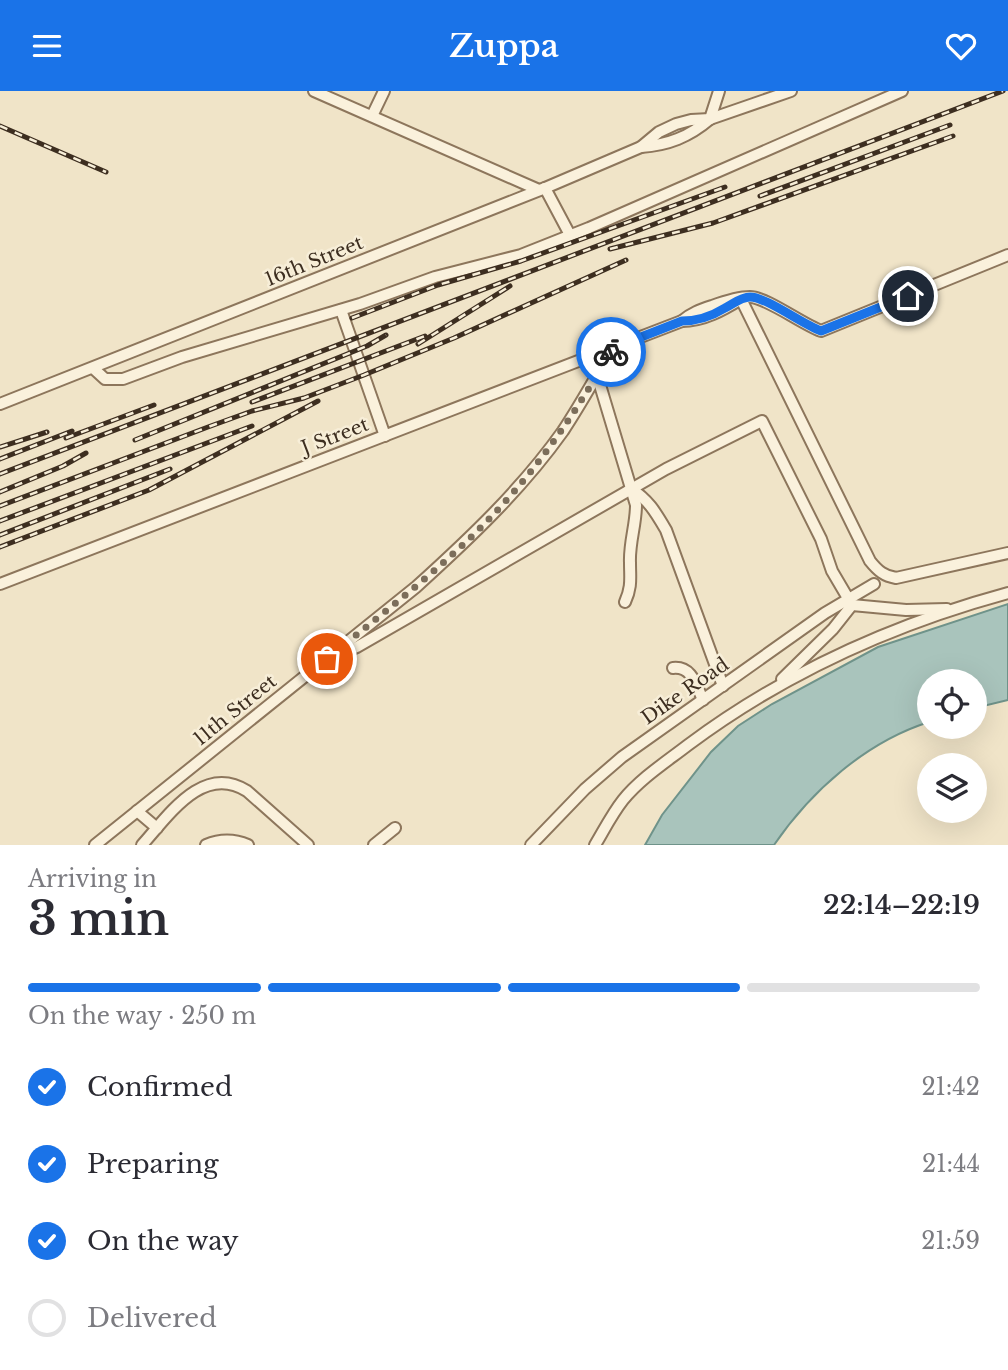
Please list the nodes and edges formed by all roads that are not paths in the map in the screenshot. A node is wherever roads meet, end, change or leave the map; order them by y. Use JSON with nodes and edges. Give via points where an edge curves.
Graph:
{"nodes":[{"id":1,"x":314,"y":91,"type":"edge"},
{"id":2,"x":384,"y":91,"type":"edge"},
{"id":3,"x":719,"y":91,"type":"edge"},
{"id":4,"x":791,"y":91,"type":"edge"},
{"id":5,"x":902,"y":91,"type":"edge"},
{"id":6,"x":372,"y":116,"type":"junction"},
{"id":7,"x":710,"y":119,"type":"junction"},
{"id":8,"x":542,"y":189,"type":"junction"},
{"id":9,"x":570,"y":235,"type":"junction"},
{"id":10,"x":1008,"y":254,"type":"edge"},
{"id":11,"x":741,"y":299,"type":"junction"},
{"id":12,"x":341,"y":310,"type":"junction"},
{"id":13,"x":613,"y":348,"type":"junction"},
{"id":14,"x":93,"y":367,"type":"junction"},
{"id":15,"x":597,"y":375,"type":"junction"},
{"id":16,"x":0,"y":404,"type":"edge"},
{"id":17,"x":385,"y":436,"type":"junction"},
{"id":18,"x":631,"y":489,"type":"junction"},
{"id":19,"x":1008,"y":553,"type":"edge"},
{"id":20,"x":0,"y":584,"type":"edge"},
{"id":21,"x":874,"y":584,"type":"dead end"},
{"id":22,"x":1008,"y":593,"type":"edge"},
{"id":23,"x":625,"y":602,"type":"dead end"},
{"id":24,"x":850,"y":602,"type":"junction"},
{"id":25,"x":950,"y":610,"type":"junction"},
{"id":26,"x":327,"y":659,"type":"junction"},
{"id":27,"x":673,"y":668,"type":"dead end"},
{"id":28,"x":723,"y":686,"type":"junction"},
{"id":29,"x":769,"y":690,"type":"junction"},
{"id":30,"x":703,"y":700,"type":"junction"},
{"id":31,"x":137,"y":811,"type":"junction"},
{"id":32,"x":157,"y":828,"type":"junction"},
{"id":33,"x":395,"y":828,"type":"dead end"},
{"id":34,"x":542,"y":832,"type":"junction"},
{"id":35,"x":548,"y":844,"type":"edge"},
{"id":36,"x":95,"y":845,"type":"edge"},
{"id":37,"x":142,"y":845,"type":"edge"},
{"id":38,"x":206,"y":845,"type":"edge"},
{"id":39,"x":248,"y":845,"type":"edge"},
{"id":40,"x":308,"y":845,"type":"edge"},
{"id":41,"x":374,"y":845,"type":"edge"},
{"id":42,"x":531,"y":845,"type":"edge"},
{"id":43,"x":595,"y":845,"type":"edge"}],
"edges":[{"from":1,"to":6,"type":"lane"},
{"from":2,"to":6,"type":"lane"},
{"from":3,"to":7,"type":"lane"},
{"from":4,"to":7,"type":"lane","name":"16th Street"},
{"from":5,"to":9,"type":"lane"},
{"from":6,"to":8,"type":"lane"},
{"from":7,"to":8,"type":"lane","name":"16th Street","via":[[683,138],[640,147]]},
{"from":8,"to":9,"type":"lane"},
{"from":8,"to":14,"type":"lane","name":"16th Street"},
{"from":9,"to":12,"type":"lane","via":[[521,255],[435,277]]},
{"from":10,"to":11,"type":"lane","via":[[821,331],[762,300]]},
{"from":11,"to":13,"type":"lane","name":"J Street","via":[[703,318],[682,321]]},
{"from":11,"to":19,"type":"lane","via":[[877,569],[896,578]]},
{"from":12,"to":14,"type":"lane","via":[[123,379],[105,379]]},
{"from":12,"to":17,"type":"lane"},
{"from":13,"to":15,"type":"lane","name":"11th Street"},
{"from":13,"to":17,"type":"lane","name":"J Street"},
{"from":14,"to":16,"type":"lane","name":"16th Street"},
{"from":15,"to":18,"type":"lane"},
{"from":15,"to":26,"type":"lane","name":"11th Street","via":[[563,431],[502,505],[416,587]]},
{"from":17,"to":20,"type":"lane","name":"J Street"},
{"from":18,"to":23,"type":"lane","via":[[636,524]]},
{"from":18,"to":24,"type":"lane","via":[[762,421]]},
{"from":18,"to":26,"type":"lane","via":[[357,647]]},
{"from":18,"to":28,"type":"lane","via":[[656,511],[666,530]]},
{"from":21,"to":24,"type":"lane","name":"Dike Road"},
{"from":22,"to":25,"type":"lane"},
{"from":24,"to":25,"type":"lane","via":[[906,610]]},
{"from":24,"to":28,"type":"lane","name":"Dike Road"},
{"from":24,"to":29,"type":"lane","via":[[845,616]]},
{"from":25,"to":29,"type":"lane"},
{"from":26,"to":31,"type":"lane","name":"11th Street"},
{"from":27,"to":30,"type":"lane","via":[[689,672]]},
{"from":28,"to":30,"type":"lane","name":"Dike Road"},
{"from":29,"to":43,"type":"lane","via":[[638,784]]},
{"from":30,"to":34,"type":"lane","name":"Dike Road","via":[[622,757]]},
{"from":31,"to":32,"type":"lane"},
{"from":31,"to":36,"type":"lane","name":"11th Street"},
{"from":32,"to":37,"type":"lane"},
{"from":32,"to":40,"type":"lane","via":[[194,792],[224,781],[247,791]]},
{"from":33,"to":41,"type":"lane"},
{"from":34,"to":35,"type":"lane"},
{"from":34,"to":42,"type":"lane","name":"Dike Road"},
{"from":38,"to":39,"type":"lane","via":[[218,840]]}]}
